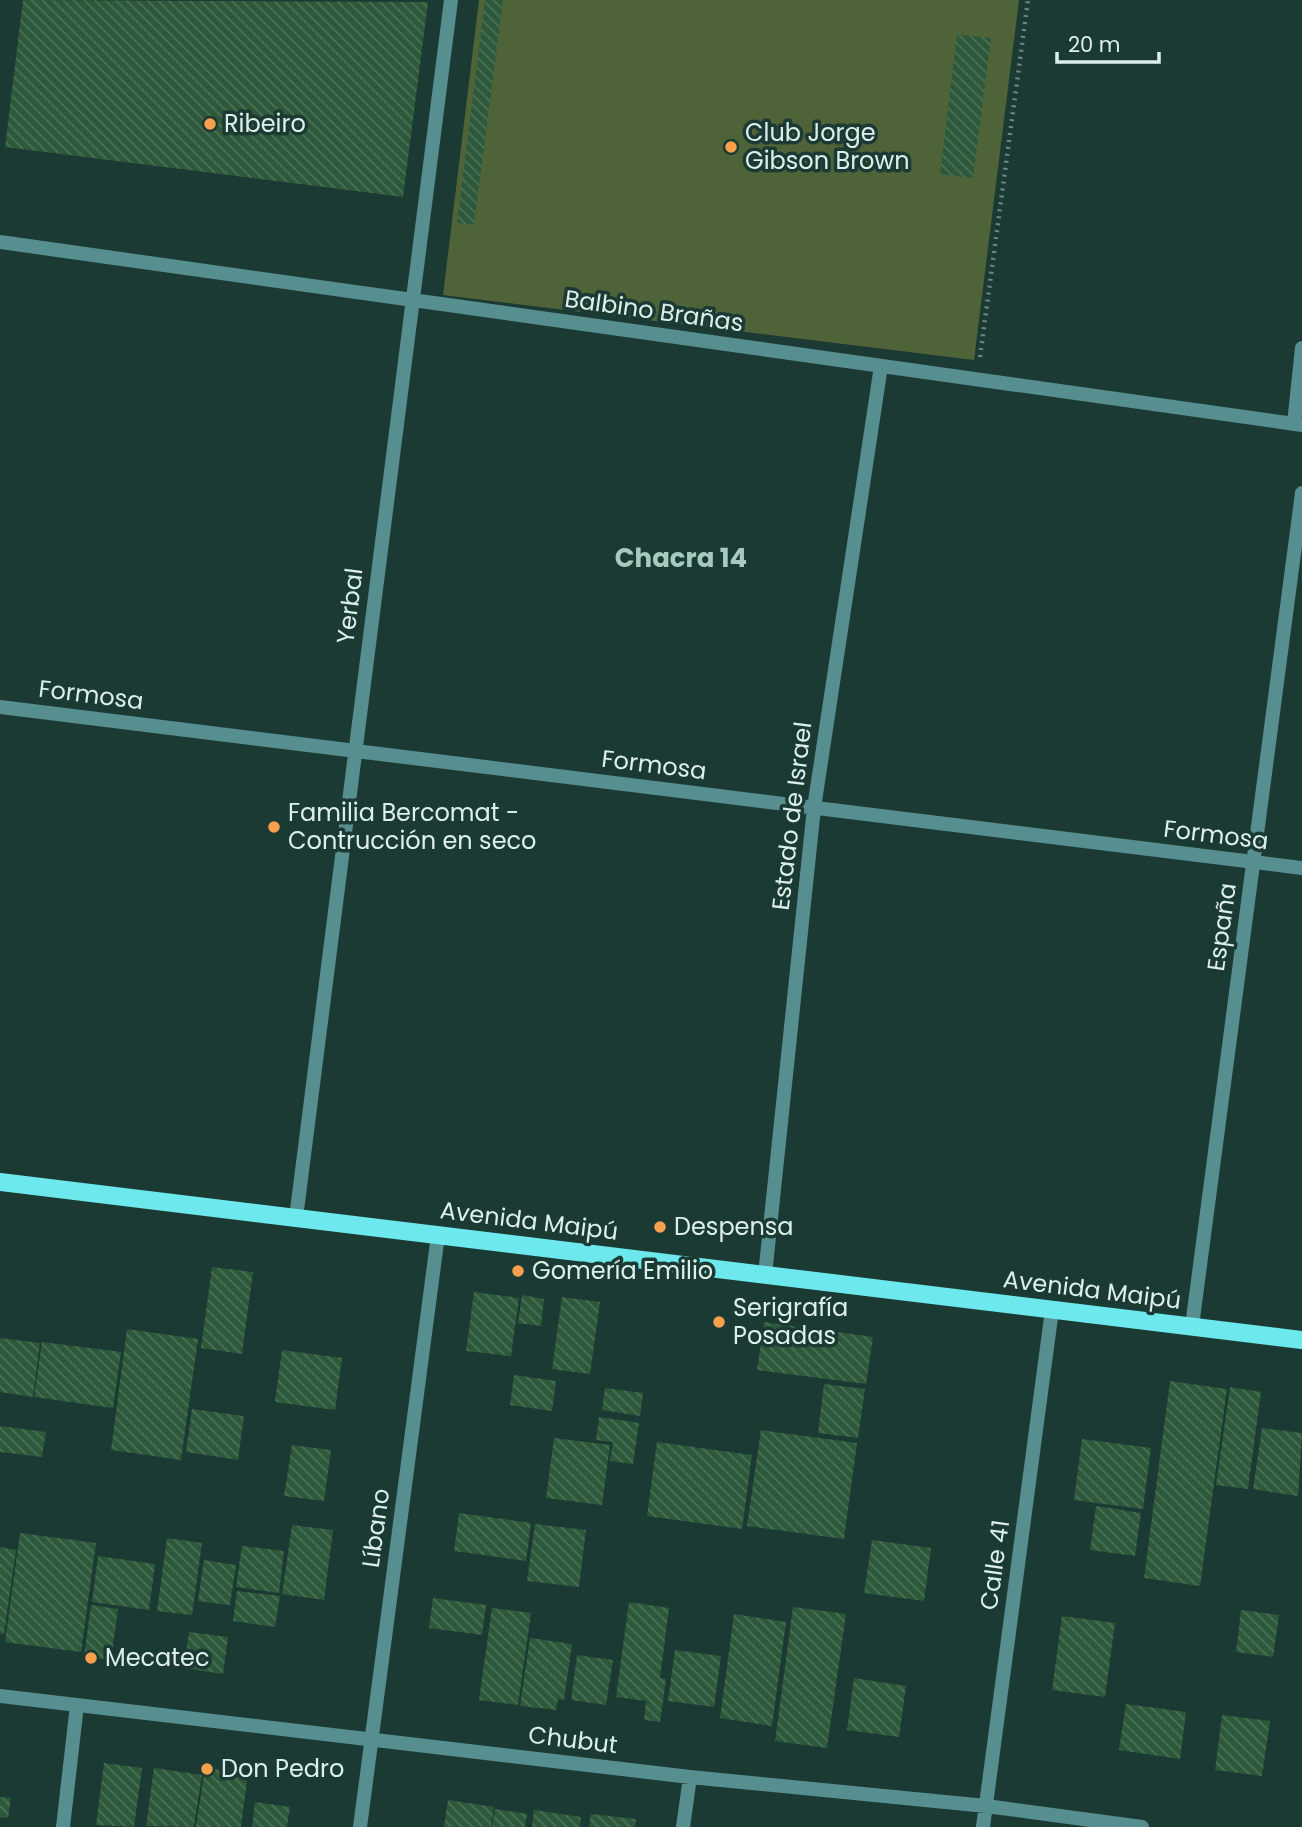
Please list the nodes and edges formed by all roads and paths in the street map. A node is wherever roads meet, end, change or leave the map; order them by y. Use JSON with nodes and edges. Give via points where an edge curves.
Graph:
{"nodes":[{"id":1,"x":451,"y":0,"type":"edge"},
{"id":2,"x":1028,"y":0,"type":"edge"},
{"id":3,"x":0,"y":242,"type":"edge"},
{"id":4,"x":412,"y":300,"type":"junction"},
{"id":5,"x":1302,"y":348,"type":"edge"},
{"id":6,"x":881,"y":366,"type":"junction"},
{"id":7,"x":977,"y":379,"type":"junction"},
{"id":8,"x":1298,"y":424,"type":"edge"},
{"id":9,"x":1302,"y":493,"type":"edge"},
{"id":10,"x":0,"y":706,"type":"edge"},
{"id":11,"x":355,"y":751,"type":"junction"},
{"id":12,"x":814,"y":808,"type":"junction"},
{"id":13,"x":1253,"y":862,"type":"junction"},
{"id":14,"x":1302,"y":868,"type":"edge"},
{"id":15,"x":0,"y":1182,"type":"edge"},
{"id":16,"x":296,"y":1218,"type":"junction"},
{"id":17,"x":438,"y":1235,"type":"junction"},
{"id":18,"x":765,"y":1275,"type":"junction"},
{"id":19,"x":1052,"y":1310,"type":"junction"},
{"id":20,"x":1192,"y":1326,"type":"junction"},
{"id":21,"x":1302,"y":1340,"type":"edge"},
{"id":22,"x":0,"y":1696,"type":"edge"},
{"id":23,"x":77,"y":1705,"type":"junction"},
{"id":24,"x":371,"y":1740,"type":"junction"},
{"id":25,"x":690,"y":1777,"type":"junction"},
{"id":26,"x":986,"y":1806,"type":"junction"},
{"id":27,"x":63,"y":1827,"type":"edge"},
{"id":28,"x":360,"y":1827,"type":"edge"},
{"id":29,"x":683,"y":1827,"type":"edge"},
{"id":30,"x":983,"y":1827,"type":"edge"},
{"id":31,"x":1142,"y":1827,"type":"edge"}],
"edges":[{"from":1,"to":4,"type":"street","name":"Yerbal"},
{"from":2,"to":7,"type":"path"},
{"from":3,"to":4,"type":"street","name":"Balbino Brañas"},
{"from":4,"to":6,"type":"street","name":"Balbino Brañas"},
{"from":4,"to":11,"type":"street","name":"Yerbal"},
{"from":5,"to":8,"type":"street"},
{"from":6,"to":7,"type":"street","name":"Balbino Brañas"},
{"from":6,"to":12,"type":"street","name":"Estado de Israel"},
{"from":7,"to":8,"type":"street","name":"Balbino Brañas"},
{"from":9,"to":13,"type":"street","name":"España"},
{"from":10,"to":11,"type":"street","name":"Formosa"},
{"from":11,"to":12,"type":"street","name":"Formosa"},
{"from":11,"to":16,"type":"street","name":"Yerbal"},
{"from":12,"to":13,"type":"street","name":"Formosa"},
{"from":12,"to":18,"type":"street","name":"Estado de Israel"},
{"from":13,"to":14,"type":"street","name":"Formosa"},
{"from":13,"to":20,"type":"street","name":"España"},
{"from":15,"to":16,"type":"main road","name":"Avenida Maipú"},
{"from":16,"to":17,"type":"main road","name":"Avenida Maipú"},
{"from":17,"to":18,"type":"main road","name":"Avenida Maipú"},
{"from":17,"to":24,"type":"street","name":"Líbano"},
{"from":18,"to":19,"type":"main road","name":"Avenida Maipú"},
{"from":19,"to":20,"type":"main road","name":"Avenida Maipú"},
{"from":19,"to":26,"type":"street","name":"Calle 41"},
{"from":20,"to":21,"type":"main road","name":"Avenida Maipú"},
{"from":22,"to":23,"type":"street","name":"Chubut"},
{"from":23,"to":24,"type":"street","name":"Chubut"},
{"from":23,"to":27,"type":"street"},
{"from":24,"to":25,"type":"street","name":"Chubut"},
{"from":24,"to":28,"type":"street","name":"Líbano"},
{"from":25,"to":26,"type":"street","name":"Chubut"},
{"from":25,"to":29,"type":"street"},
{"from":26,"to":30,"type":"street","name":"Calle 41"},
{"from":26,"to":31,"type":"street","name":"Chubut"}]}
